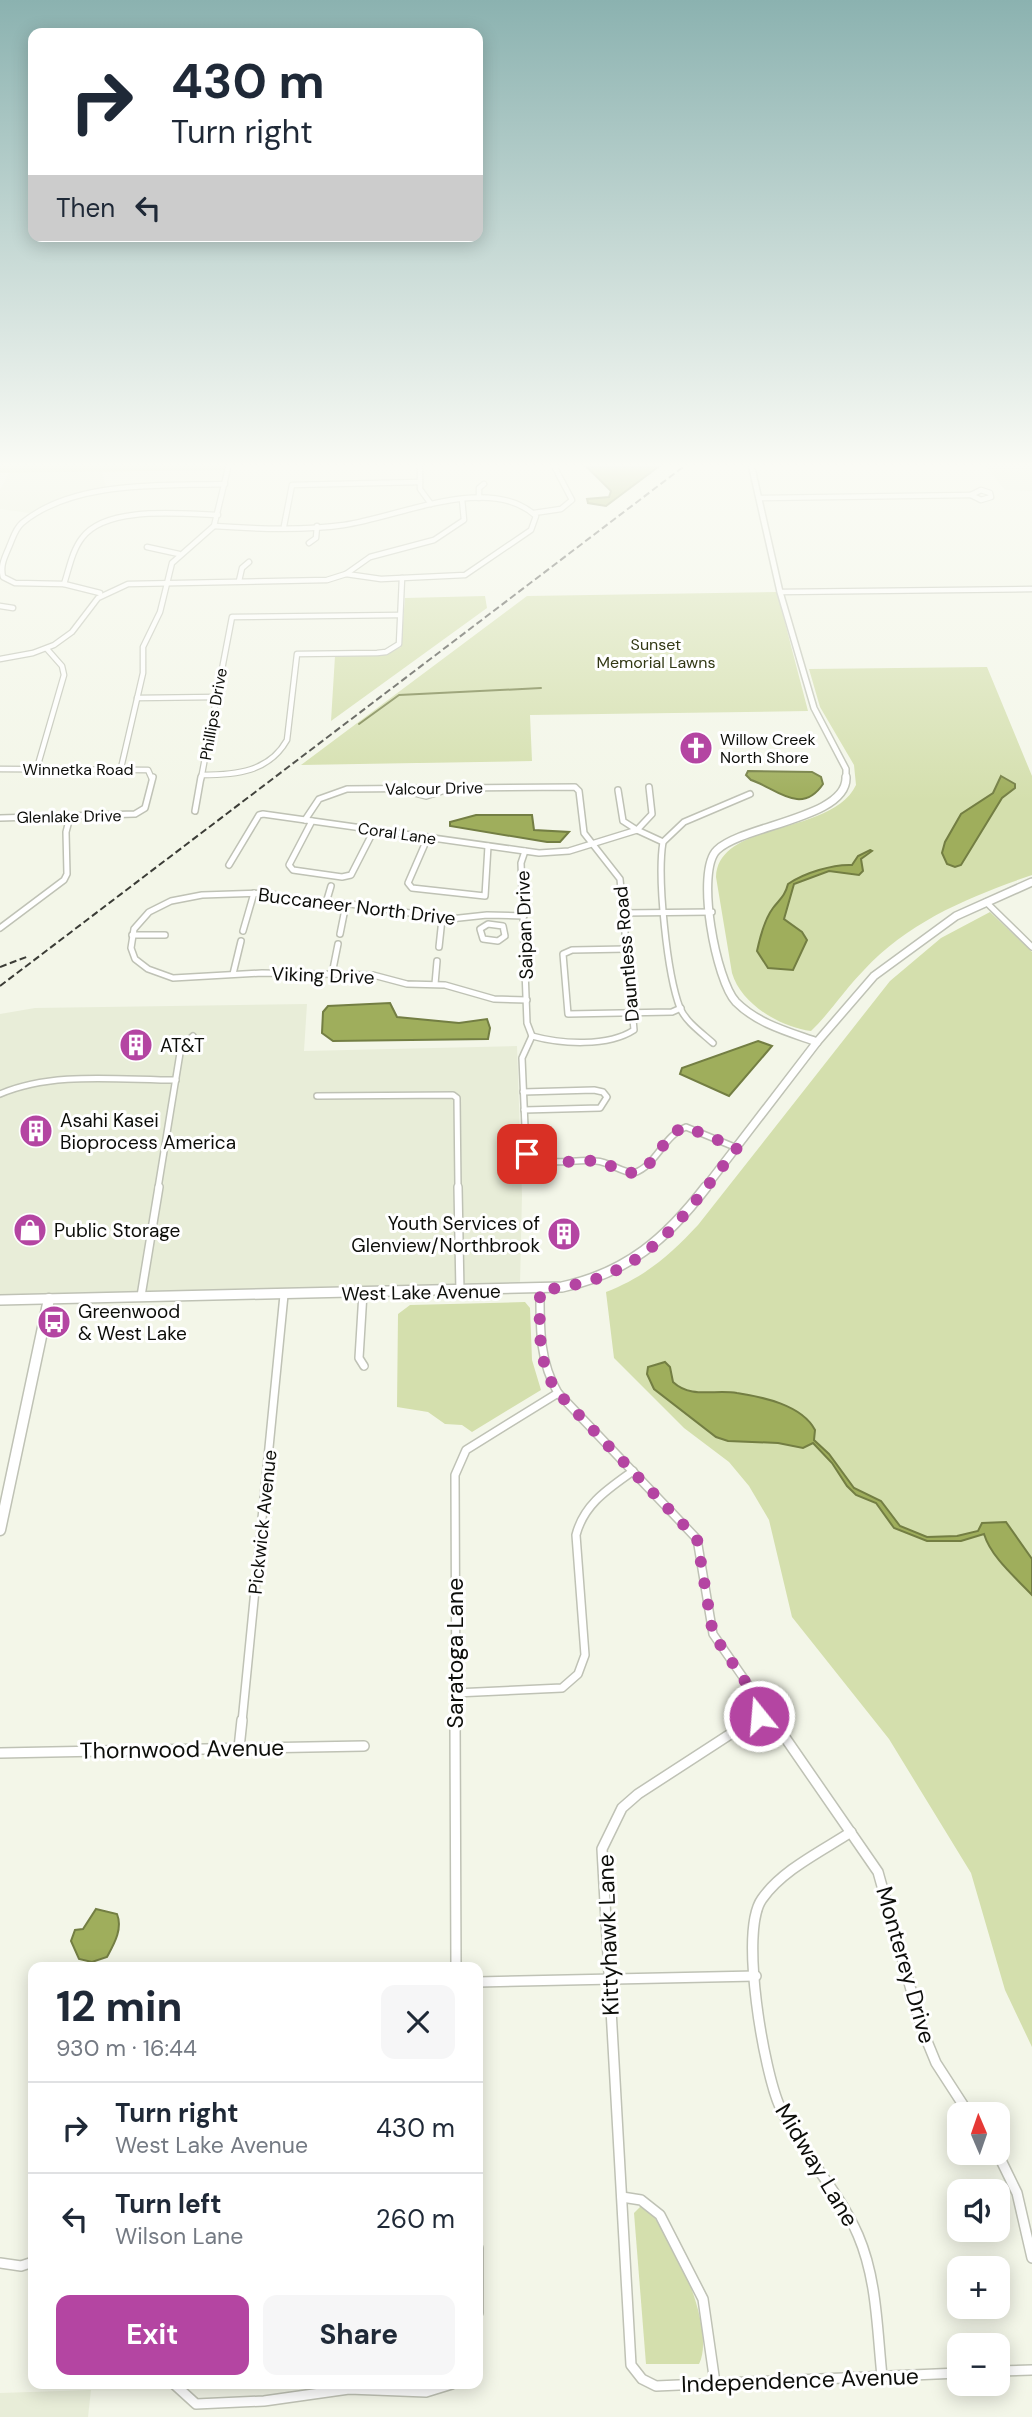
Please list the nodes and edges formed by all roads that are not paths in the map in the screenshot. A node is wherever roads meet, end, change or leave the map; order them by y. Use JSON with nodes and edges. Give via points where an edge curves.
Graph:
{"nodes":[{"id":1,"x":4,"y":577,"type":"edge"},
{"id":2,"x":67,"y":577,"type":"edge"},
{"id":3,"x":169,"y":577,"type":"edge"},
{"id":4,"x":240,"y":577,"type":"edge"},
{"id":5,"x":337,"y":577,"type":"edge"},
{"id":6,"x":385,"y":577,"type":"edge"},
{"id":7,"x":452,"y":577,"type":"edge"},
{"id":8,"x":777,"y":577,"type":"edge"},
{"id":9,"x":402,"y":578,"type":"junction"},
{"id":10,"x":239,"y":581,"type":"junction"},
{"id":11,"x":168,"y":582,"type":"junction"},
{"id":12,"x":64,"y":584,"type":"junction"},
{"id":13,"x":1032,"y":589,"type":"edge"},
{"id":14,"x":780,"y":592,"type":"junction"},
{"id":15,"x":100,"y":593,"type":"junction"},
{"id":16,"x":0,"y":606,"type":"edge"},
{"id":17,"x":13,"y":608,"type":"dead end"},
{"id":18,"x":399,"y":615,"type":"junction"},
{"id":19,"x":47,"y":649,"type":"junction"},
{"id":20,"x":0,"y":659,"type":"edge"},
{"id":21,"x":216,"y":697,"type":"junction"},
{"id":22,"x":137,"y":698,"type":"junction"},
{"id":23,"x":37,"y":768,"type":"junction"},
{"id":24,"x":121,"y":768,"type":"junction"},
{"id":25,"x":0,"y":769,"type":"edge"},
{"id":26,"x":202,"y":775,"type":"junction"},
{"id":27,"x":153,"y":776,"type":"joint"},
{"id":28,"x":575,"y":787,"type":"joint"},
{"id":29,"x":649,"y":788,"type":"dead end"},
{"id":30,"x":618,"y":790,"type":"dead end"},
{"id":31,"x":750,"y":794,"type":"dead end"},
{"id":32,"x":195,"y":811,"type":"dead end"},
{"id":33,"x":71,"y":817,"type":"junction"},
{"id":34,"x":0,"y":818,"type":"edge"},
{"id":35,"x":305,"y":820,"type":"junction"},
{"id":36,"x":312,"y":821,"type":"junction"},
{"id":37,"x":374,"y":830,"type":"junction"},
{"id":38,"x":637,"y":830,"type":"junction"},
{"id":39,"x":428,"y":837,"type":"junction"},
{"id":40,"x":663,"y":842,"type":"junction"},
{"id":41,"x":593,"y":844,"type":"junction"},
{"id":42,"x":488,"y":846,"type":"junction"},
{"id":43,"x":525,"y":851,"type":"junction"},
{"id":44,"x":229,"y":865,"type":"dead end"},
{"id":45,"x":1032,"y":884,"type":"edge"},
{"id":46,"x":331,"y":886,"type":"dead end"},
{"id":47,"x":254,"y":893,"type":"junction"},
{"id":48,"x":986,"y":902,"type":"junction"},
{"id":49,"x":326,"y":903,"type":"junction"},
{"id":50,"x":346,"y":904,"type":"junction"},
{"id":51,"x":712,"y":912,"type":"junction"},
{"id":52,"x":624,"y":913,"type":"junction"},
{"id":53,"x":666,"y":913,"type":"junction"},
{"id":54,"x":494,"y":914,"type":"junction"},
{"id":55,"x":524,"y":916,"type":"junction"},
{"id":56,"x":442,"y":919,"type":"junction"},
{"id":57,"x":494,"y":923,"type":"junction"},
{"id":58,"x":0,"y":928,"type":"edge"},
{"id":59,"x":243,"y":931,"type":"dead end"},
{"id":60,"x":340,"y":934,"type":"dead end"},
{"id":61,"x":132,"y":935,"type":"junction"},
{"id":62,"x":165,"y":935,"type":"dead end"},
{"id":63,"x":241,"y":941,"type":"dead end"},
{"id":64,"x":338,"y":944,"type":"dead end"},
{"id":65,"x":439,"y":947,"type":"dead end"},
{"id":66,"x":1032,"y":947,"type":"edge"},
{"id":67,"x":627,"y":949,"type":"junction"},
{"id":68,"x":437,"y":961,"type":"dead end"},
{"id":69,"x":233,"y":974,"type":"junction"},
{"id":70,"x":332,"y":974,"type":"junction"},
{"id":71,"x":435,"y":984,"type":"junction"},
{"id":72,"x":527,"y":1000,"type":"junction"},
{"id":73,"x":681,"y":1008,"type":"junction"},
{"id":74,"x":634,"y":1013,"type":"junction"},
{"id":75,"x":193,"y":1036,"type":"dead end"},
{"id":76,"x":532,"y":1036,"type":"junction"},
{"id":77,"x":817,"y":1042,"type":"junction"},
{"id":78,"x":713,"y":1043,"type":"dead end"},
{"id":79,"x":176,"y":1080,"type":"junction"},
{"id":80,"x":523,"y":1092,"type":"junction"},
{"id":81,"x":0,"y":1094,"type":"edge"},
{"id":82,"x":317,"y":1097,"type":"dead end"},
{"id":83,"x":524,"y":1110,"type":"junction"},
{"id":84,"x":737,"y":1148,"type":"junction"},
{"id":85,"x":540,"y":1290,"type":"junction"},
{"id":86,"x":460,"y":1292,"type":"junction"},
{"id":87,"x":363,"y":1293,"type":"junction"},
{"id":88,"x":284,"y":1295,"type":"junction"},
{"id":89,"x":141,"y":1296,"type":"junction"},
{"id":90,"x":49,"y":1299,"type":"junction"},
{"id":91,"x":0,"y":1300,"type":"edge"},
{"id":92,"x":364,"y":1366,"type":"dead end"},
{"id":93,"x":558,"y":1393,"type":"junction"},
{"id":94,"x":633,"y":1471,"type":"junction"},
{"id":95,"x":0,"y":1530,"type":"edge"},
{"id":96,"x":455,"y":1693,"type":"junction"},
{"id":97,"x":765,"y":1711,"type":"junction"},
{"id":98,"x":364,"y":1746,"type":"dead end"},
{"id":99,"x":239,"y":1748,"type":"junction"},
{"id":100,"x":0,"y":1753,"type":"edge"},
{"id":101,"x":851,"y":1832,"type":"junction"},
{"id":102,"x":456,"y":1962,"type":"edge"},
{"id":103,"x":756,"y":1976,"type":"junction"},
{"id":104,"x":608,"y":1980,"type":"junction"},
{"id":105,"x":483,"y":1982,"type":"edge"},
{"id":106,"x":961,"y":2102,"type":"edge"},
{"id":107,"x":1003,"y":2165,"type":"edge"},
{"id":108,"x":622,"y":2197,"type":"junction"},
{"id":109,"x":1032,"y":2258,"type":"edge"},
{"id":110,"x":0,"y":2263,"type":"edge"},
{"id":111,"x":28,"y":2264,"type":"edge"},
{"id":112,"x":1032,"y":2370,"type":"edge"},
{"id":113,"x":1010,"y":2371,"type":"edge"},
{"id":114,"x":947,"y":2373,"type":"edge"},
{"id":115,"x":882,"y":2376,"type":"junction"},
{"id":116,"x":642,"y":2379,"type":"joint"},
{"id":117,"x":715,"y":2383,"type":"junction"},
{"id":118,"x":180,"y":2389,"type":"edge"},
{"id":119,"x":349,"y":2389,"type":"edge"},
{"id":120,"x":394,"y":2389,"type":"edge"},
{"id":121,"x":436,"y":2389,"type":"edge"}],
"edges":[{"from":1,"to":12,"type":"street","via":[[23,584]]},
{"from":2,"to":12,"type":"street"},
{"from":3,"to":11,"type":"street"},
{"from":4,"to":10,"type":"street"},
{"from":5,"to":10,"type":"street"},
{"from":6,"to":9,"type":"street"},
{"from":7,"to":9,"type":"street"},
{"from":8,"to":14,"type":"street"},
{"from":9,"to":18,"type":"street"},
{"from":10,"to":11,"type":"street"},
{"from":11,"to":15,"type":"street","via":[[128,584]]},
{"from":11,"to":22,"type":"street","via":[[143,647]]},
{"from":12,"to":15,"type":"street"},
{"from":13,"to":14,"type":"street"},
{"from":14,"to":51,"type":"street","via":[[814,708],[848,780],[840,796],[823,808],[740,836],[718,849],[707,872]]},
{"from":15,"to":19,"type":"street","via":[[72,632]]},
{"from":16,"to":17,"type":"street"},
{"from":18,"to":21,"type":"street","name":"Phillips Drive","via":[[232,617]]},
{"from":18,"to":26,"type":"street","via":[[399,644],[386,652],[297,654],[287,740],[281,752],[246,771]]},
{"from":19,"to":20,"type":"street"},
{"from":19,"to":23,"type":"street","via":[[64,675]]},
{"from":21,"to":22,"type":"street"},
{"from":21,"to":26,"type":"street","name":"Phillips Drive"},
{"from":22,"to":24,"type":"street"},
{"from":23,"to":24,"type":"street","name":"Winnetka Road"},
{"from":23,"to":25,"type":"street","name":"Winnetka Road"},
{"from":24,"to":27,"type":"street","name":"Winnetka Road","via":[[148,770]]},
{"from":26,"to":32,"type":"street","name":"Phillips Drive"},
{"from":27,"to":33,"type":"street","name":"Glenlake Drive","via":[[141,812]]},
{"from":28,"to":35,"type":"street","name":"Valcour Drive","via":[[452,787],[422,796],[398,788],[347,789],[314,804]]},
{"from":28,"to":41,"type":"street","name":"Dauntless Road","via":[[582,829]]},
{"from":29,"to":38,"type":"street","via":[[652,814]]},
{"from":30,"to":38,"type":"street","via":[[623,821]]},
{"from":31,"to":40,"type":"street","via":[[684,822]]},
{"from":33,"to":34,"type":"street","name":"Glenlake Drive"},
{"from":33,"to":58,"type":"street","via":[[64,880]]},
{"from":35,"to":36,"type":"street","name":"Coral Lane"},
{"from":35,"to":44,"type":"street","name":"Coral Lane","via":[[259,815]]},
{"from":36,"to":37,"type":"street","name":"Coral Lane"},
{"from":36,"to":37,"type":"street","via":[[289,865],[293,870],[351,875]]},
{"from":37,"to":39,"type":"street","name":"Coral Lane"},
{"from":38,"to":40,"type":"street"},
{"from":38,"to":41,"type":"street","name":"Coral Lane"},
{"from":39,"to":42,"type":"street","name":"Coral Lane"},
{"from":39,"to":42,"type":"street","via":[[408,883],[412,888],[485,896]]},
{"from":40,"to":53,"type":"street"},
{"from":41,"to":43,"type":"street","name":"Coral Lane","via":[[558,852]]},
{"from":41,"to":52,"type":"street","name":"Dauntless Road","via":[[616,871]]},
{"from":42,"to":43,"type":"street","name":"Coral Lane"},
{"from":43,"to":55,"type":"street","name":"Saipan Drive","via":[[521,863]]},
{"from":45,"to":48,"type":"street","name":"West Lake Avenue"},
{"from":46,"to":49,"type":"street"},
{"from":47,"to":49,"type":"street","name":"Buccaneer North Drive"},
{"from":47,"to":59,"type":"street"},
{"from":47,"to":61,"type":"street","name":"Buccaneer North Drive","via":[[171,901],[149,912]]},
{"from":48,"to":66,"type":"street"},
{"from":48,"to":77,"type":"street","name":"West Lake Avenue","via":[[956,916],[874,976]]},
{"from":49,"to":50,"type":"street","name":"Buccaneer North Drive"},
{"from":50,"to":56,"type":"street","name":"Buccaneer North Drive"},
{"from":50,"to":60,"type":"street"},
{"from":51,"to":53,"type":"street"},
{"from":51,"to":77,"type":"street","via":[[731,997],[766,1022]]},
{"from":52,"to":53,"type":"street"},
{"from":52,"to":67,"type":"street","name":"Dauntless Road"},
{"from":53,"to":73,"type":"street"},
{"from":54,"to":55,"type":"street","name":"Buccaneer North Drive"},
{"from":54,"to":56,"type":"street","name":"Buccaneer North Drive"},
{"from":54,"to":57,"type":"street"},
{"from":55,"to":72,"type":"street","name":"Saipan Drive"},
{"from":56,"to":65,"type":"street"},
{"from":57,"to":57,"type":"street","via":[[480,929],[482,939],[498,941],[505,936],[506,929]]},
{"from":61,"to":62,"type":"street"},
{"from":61,"to":69,"type":"street","name":"Viking Drive","via":[[135,959],[159,974],[183,979]]},
{"from":63,"to":69,"type":"street"},
{"from":64,"to":70,"type":"street"},
{"from":67,"to":74,"type":"street","name":"Dauntless Road"},
{"from":67,"to":74,"type":"street","via":[[563,954],[568,1014]]},
{"from":68,"to":71,"type":"street"},
{"from":69,"to":70,"type":"street","name":"Viking Drive"},
{"from":70,"to":71,"type":"street","name":"Viking Drive"},
{"from":71,"to":72,"type":"street","name":"Viking Drive","via":[[494,999]]},
{"from":72,"to":76,"type":"street","name":"Saipan Drive"},
{"from":73,"to":74,"type":"street"},
{"from":73,"to":78,"type":"street"},
{"from":74,"to":76,"type":"street","name":"Dauntless Road","via":[[634,1030],[623,1038],[549,1040]]},
{"from":75,"to":79,"type":"street","via":[[181,1047]]},
{"from":76,"to":80,"type":"street","via":[[522,1059]]},
{"from":77,"to":84,"type":"street","name":"West Lake Avenue"},
{"from":79,"to":81,"type":"street","via":[[34,1083]]},
{"from":79,"to":89,"type":"street"},
{"from":80,"to":83,"type":"street"},
{"from":80,"to":83,"type":"street","via":[[594,1090],[607,1097],[600,1108]]},
{"from":82,"to":86,"type":"street","via":[[457,1098]]},
{"from":83,"to":84,"type":"street","via":[[526,1150],[543,1161],[597,1161],[624,1172],[638,1172],[676,1131],[686,1127]]},
{"from":84,"to":85,"type":"street","name":"West Lake Avenue","via":[[682,1218],[627,1267],[571,1287]]},
{"from":85,"to":86,"type":"street","name":"West Lake Avenue"},
{"from":85,"to":93,"type":"street","name":"Monterey Drive","via":[[541,1352],[546,1376]]},
{"from":86,"to":87,"type":"street","name":"West Lake Avenue"},
{"from":87,"to":88,"type":"street","name":"West Lake Avenue"},
{"from":87,"to":92,"type":"street","via":[[359,1358]]},
{"from":88,"to":89,"type":"street","name":"West Lake Avenue"},
{"from":88,"to":99,"type":"street","name":"Pickwick Avenue"},
{"from":89,"to":90,"type":"street","name":"West Lake Avenue"},
{"from":90,"to":91,"type":"street","name":"West Lake Avenue"},
{"from":90,"to":95,"type":"main road"},
{"from":93,"to":94,"type":"street","name":"Monterey Drive"},
{"from":93,"to":96,"type":"street","name":"Saratoga Lane","via":[[476,1443],[458,1462],[454,1475]]},
{"from":94,"to":96,"type":"street","via":[[595,1500],[578,1523],[584,1655],[575,1680],[562,1688]]},
{"from":94,"to":97,"type":"street","name":"Monterey Drive","via":[[697,1539],[713,1634]]},
{"from":96,"to":102,"type":"street","name":"Saratoga Lane"},
{"from":97,"to":101,"type":"street","name":"Monterey Drive"},
{"from":97,"to":104,"type":"street","name":"Kittyhawk Lane","via":[[638,1794],[611,1825],[602,1849]]},
{"from":98,"to":99,"type":"street","name":"Thornwood Avenue"},
{"from":99,"to":100,"type":"street","name":"Thornwood Avenue"},
{"from":101,"to":103,"type":"street","name":"Midway Lane","via":[[776,1882],[756,1908]]},
{"from":101,"to":106,"type":"street","name":"Monterey Drive","via":[[884,1887],[926,2040]]},
{"from":103,"to":104,"type":"street"},
{"from":103,"to":115,"type":"street","name":"Midway Lane","via":[[766,2057],[780,2107],[859,2235],[868,2264]]},
{"from":104,"to":105,"type":"street"},
{"from":104,"to":108,"type":"street","name":"Kittyhawk Lane"},
{"from":107,"to":109,"type":"street","via":[[1017,2193]]},
{"from":108,"to":116,"type":"street","name":"Kittyhawk Lane","via":[[631,2365]]},
{"from":108,"to":117,"type":"street","via":[[640,2200],[660,2215],[703,2299]]},
{"from":110,"to":111,"type":"street"},
{"from":112,"to":113,"type":"street"},
{"from":114,"to":115,"type":"street","name":"Independence Avenue"},
{"from":115,"to":117,"type":"street","name":"Independence Avenue"},
{"from":116,"to":117,"type":"street","name":"Independence Avenue","via":[[656,2386]]},
{"from":118,"to":119,"type":"street","via":[[196,2404],[264,2401]]},
{"from":120,"to":121,"type":"street"}]}
